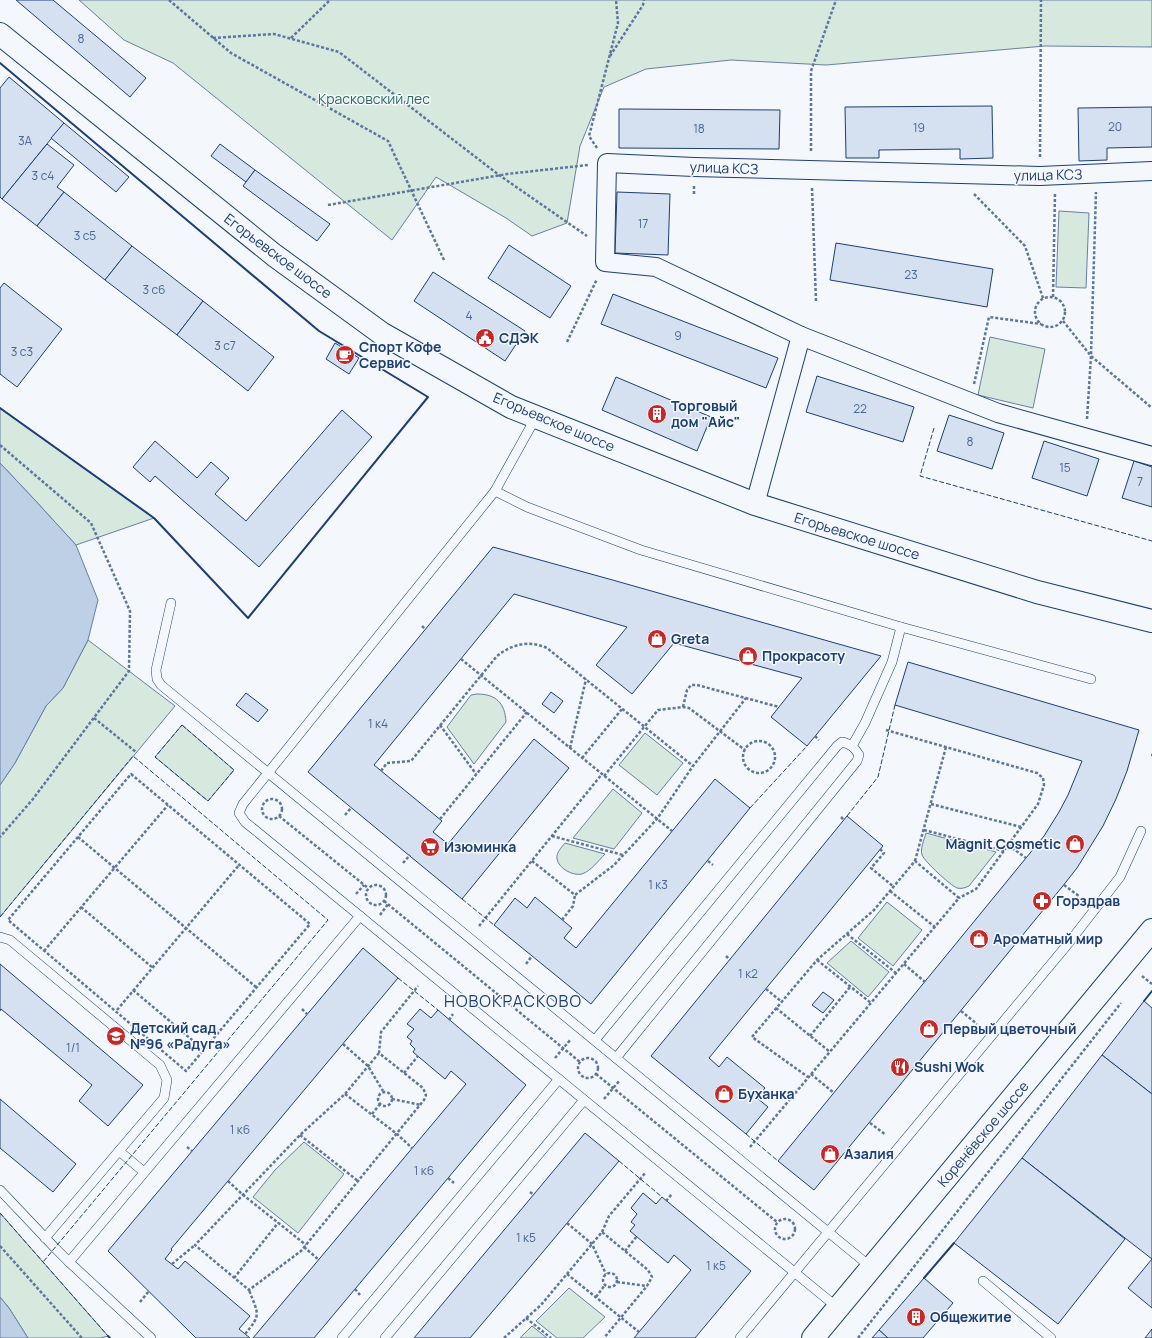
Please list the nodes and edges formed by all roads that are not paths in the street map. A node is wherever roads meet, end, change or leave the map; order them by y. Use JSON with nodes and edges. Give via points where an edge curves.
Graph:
{"nodes":[{"id":1,"x":0,"y":34,"type":"edge"},
{"id":2,"x":1152,"y":171,"type":"edge"},
{"id":3,"x":801,"y":336,"type":"junction"},
{"id":4,"x":536,"y":417,"type":"junction"},
{"id":5,"x":1152,"y":456,"type":"edge"},
{"id":6,"x":495,"y":491,"type":"junction"},
{"id":7,"x":754,"y":504,"type":"junction"},
{"id":8,"x":171,"y":603,"type":"dead end"},
{"id":9,"x":1152,"y":621,"type":"edge"},
{"id":10,"x":901,"y":627,"type":"junction"},
{"id":11,"x":1091,"y":679,"type":"dead end"},
{"id":12,"x":852,"y":746,"type":"junction"},
{"id":13,"x":268,"y":772,"type":"junction"},
{"id":14,"x":1141,"y":831,"type":"dead end"},
{"id":15,"x":360,"y":916,"type":"junction"},
{"id":16,"x":1152,"y":930,"type":"edge"},
{"id":17,"x":0,"y":937,"type":"edge"},
{"id":18,"x":595,"y":1040,"type":"junction"},
{"id":19,"x":616,"y":1058,"type":"junction"},
{"id":20,"x":559,"y":1079,"type":"junction"},
{"id":21,"x":584,"y":1100,"type":"junction"},
{"id":22,"x":119,"y":1151,"type":"junction"},
{"id":23,"x":144,"y":1172,"type":"junction"},
{"id":24,"x":0,"y":1190,"type":"edge"},
{"id":25,"x":829,"y":1232,"type":"junction"},
{"id":26,"x":45,"y":1238,"type":"junction"},
{"id":27,"x":69,"y":1262,"type":"junction"},
{"id":28,"x":872,"y":1268,"type":"junction"},
{"id":29,"x":795,"y":1272,"type":"junction"},
{"id":30,"x":983,"y":1281,"type":"dead end"},
{"id":31,"x":838,"y":1308,"type":"junction"},
{"id":32,"x":151,"y":1338,"type":"edge"},
{"id":33,"x":342,"y":1338,"type":"edge"},
{"id":34,"x":385,"y":1338,"type":"edge"},
{"id":35,"x":740,"y":1338,"type":"edge"},
{"id":36,"x":813,"y":1338,"type":"edge"},
{"id":37,"x":1051,"y":1338,"type":"edge"}],
"edges":[{"from":1,"to":4,"type":"main road","name":"Егорьевское шоссе","via":[[274,255],[381,333],[511,407]]},
{"from":2,"to":3,"type":"street","name":"улица КСЗ","via":[[1047,176],[694,167],[607,162],[606,255],[656,267]]},
{"from":3,"to":5,"type":"street","via":[[998,413]]},
{"from":3,"to":7,"type":"street"},
{"from":4,"to":6,"type":"lane"},
{"from":4,"to":7,"type":"main road","name":"Егорьевское шоссе"},
{"from":6,"to":10,"type":"lane","via":[[526,507],[641,550]]},
{"from":6,"to":13,"type":"lane"},
{"from":7,"to":9,"type":"main road","name":"Егорьевское шоссе","via":[[1037,592]]},
{"from":8,"to":13,"type":"lane","via":[[156,670],[157,679]]},
{"from":10,"to":11,"type":"lane"},
{"from":10,"to":12,"type":"lane","via":[[892,662]]},
{"from":12,"to":18,"type":"lane","via":[[842,742],[837,746]]},
{"from":12,"to":19,"type":"lane","via":[[859,755],[857,761]]},
{"from":13,"to":15,"type":"lane","via":[[243,804],[239,813],[244,822]]},
{"from":13,"to":18,"type":"lane"},
{"from":14,"to":25,"type":"lane","via":[[1120,877],[1067,945]]},
{"from":15,"to":20,"type":"lane"},
{"from":15,"to":23,"type":"lane"},
{"from":16,"to":28,"type":"main road","name":"Коренёвское шоссе"},
{"from":17,"to":22,"type":"lane","via":[[10,940],[160,1065],[167,1080],[164,1098]]},
{"from":18,"to":19,"type":"lane"},
{"from":19,"to":25,"type":"lane"},
{"from":20,"to":21,"type":"lane"},
{"from":20,"to":33,"type":"lane"},
{"from":21,"to":29,"type":"lane"},
{"from":21,"to":34,"type":"lane"},
{"from":22,"to":23,"type":"lane"},
{"from":22,"to":26,"type":"lane"},
{"from":23,"to":27,"type":"lane"},
{"from":24,"to":26,"type":"lane"},
{"from":25,"to":28,"type":"lane"},
{"from":25,"to":29,"type":"lane"},
{"from":26,"to":27,"type":"lane"},
{"from":27,"to":32,"type":"lane"},
{"from":28,"to":31,"type":"main road","name":"Коренёвское шоссе"},
{"from":29,"to":31,"type":"lane"},
{"from":29,"to":35,"type":"lane"},
{"from":30,"to":37,"type":"lane"},
{"from":31,"to":36,"type":"main road","name":"Коренёвское шоссе"}]}
